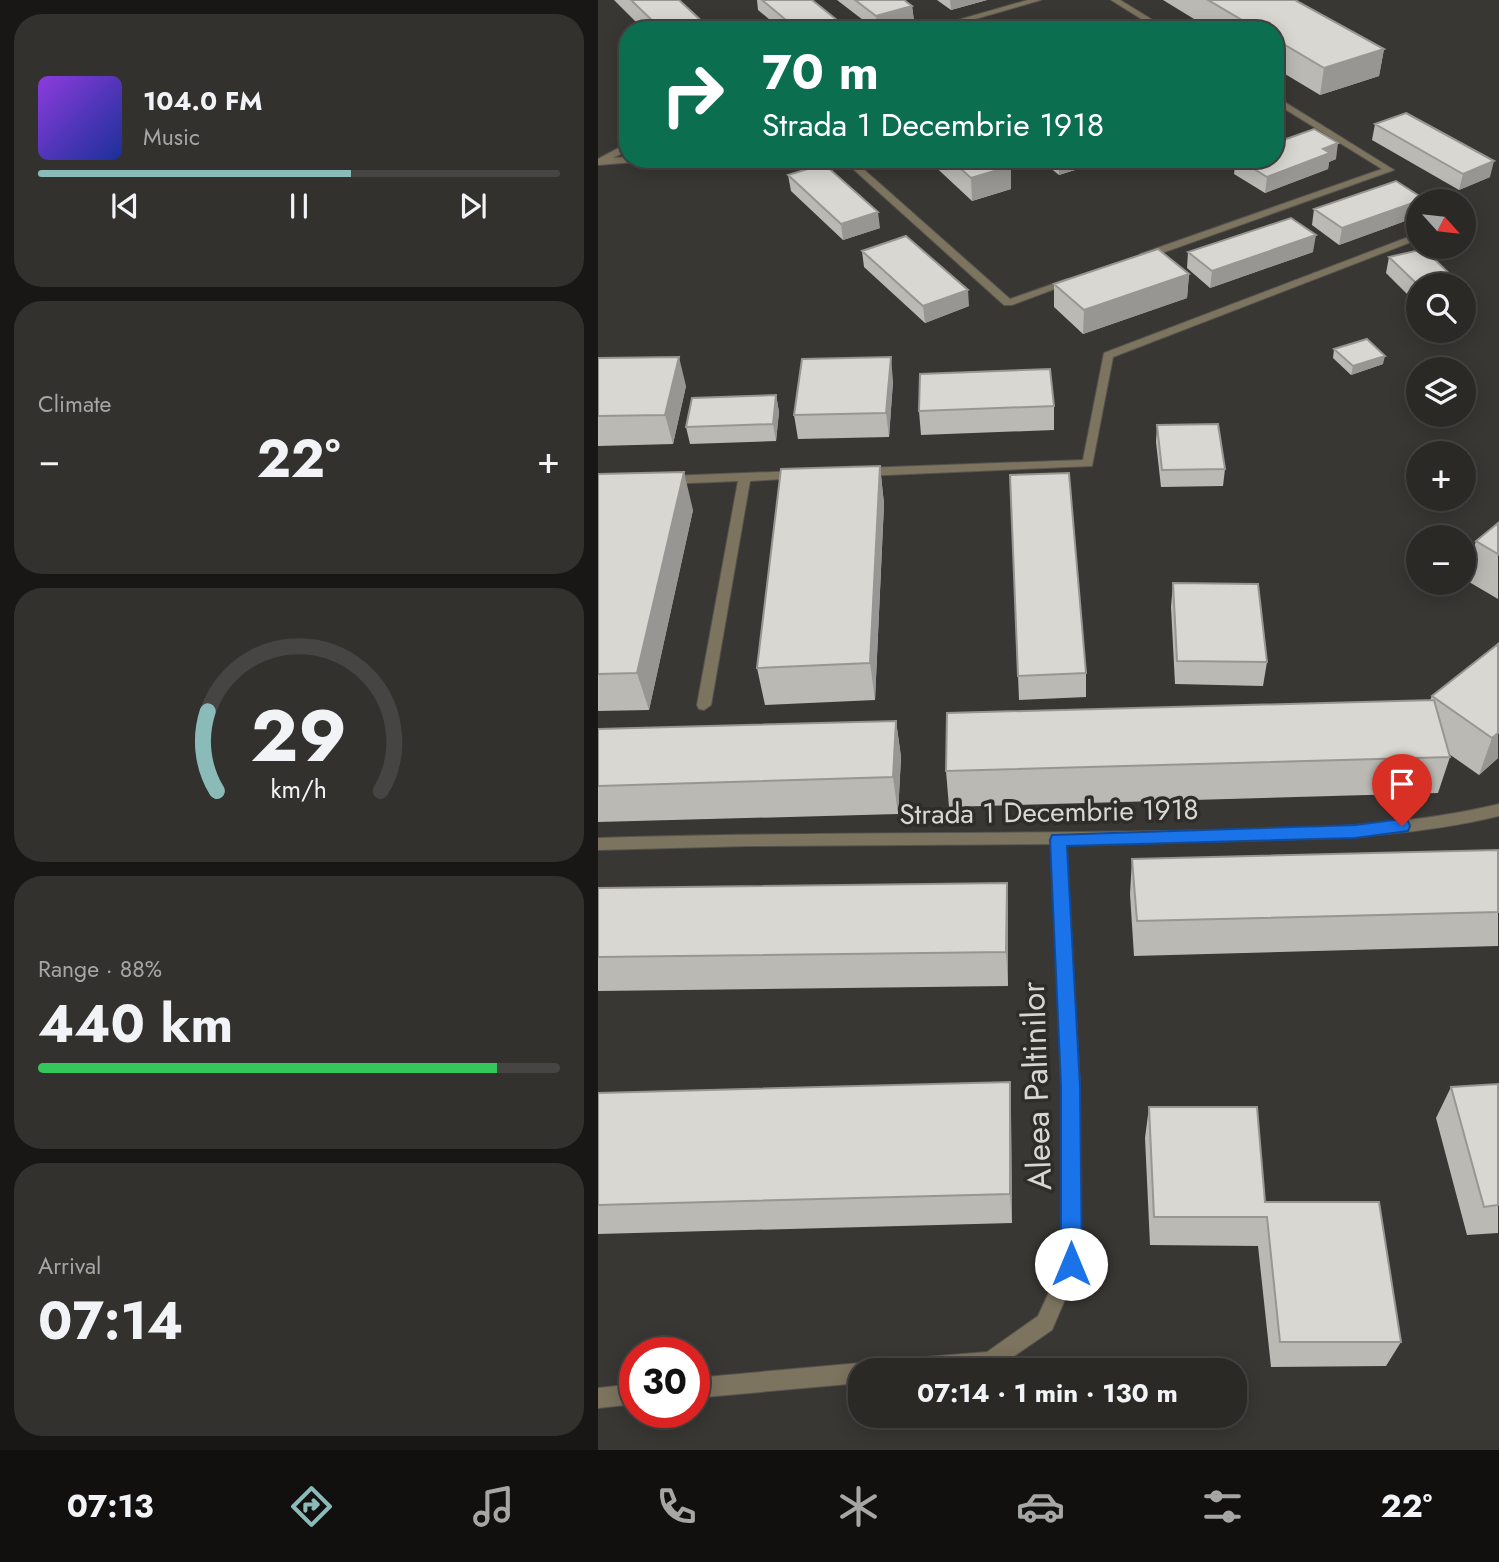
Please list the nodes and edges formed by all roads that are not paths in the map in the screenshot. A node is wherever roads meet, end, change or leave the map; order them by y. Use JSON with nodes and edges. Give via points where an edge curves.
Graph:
{"nodes":[{"id":1,"x":1037,"y":0,"type":"edge"},
{"id":2,"x":1115,"y":0,"type":"edge"},
{"id":3,"x":960,"y":21,"type":"edge"},
{"id":4,"x":1150,"y":21,"type":"edge"},
{"id":5,"x":1284,"y":105,"type":"edge"},
{"id":6,"x":619,"y":151,"type":"edge"},
{"id":7,"x":619,"y":161,"type":"edge"},
{"id":8,"x":600,"y":162,"type":"edge"},
{"id":9,"x":855,"y":168,"type":"edge"},
{"id":10,"x":1406,"y":241,"type":"edge"},
{"id":11,"x":1139,"y":257,"type":"edge"},
{"id":12,"x":1086,"y":276,"type":"edge"},
{"id":13,"x":855,"y":472,"type":"edge"},
{"id":14,"x":813,"y":474,"type":"edge"},
{"id":15,"x":745,"y":477,"type":"junction"},
{"id":16,"x":651,"y":481,"type":"edge"},
{"id":17,"x":704,"y":705,"type":"dead end"},
{"id":18,"x":1499,"y":810,"type":"edge"},
{"id":19,"x":1058,"y":840,"type":"junction"},
{"id":20,"x":598,"y":844,"type":"edge"},
{"id":21,"x":994,"y":1358,"type":"edge"},
{"id":22,"x":848,"y":1374,"type":"edge"},
{"id":23,"x":710,"y":1387,"type":"edge"},
{"id":24,"x":619,"y":1396,"type":"edge"},
{"id":25,"x":598,"y":1398,"type":"edge"}],
"edges":[{"from":1,"to":3,"type":"street"},
{"from":2,"to":4,"type":"street"},
{"from":5,"to":11,"type":"street","via":[[1389,170]]},
{"from":6,"to":8,"type":"street"},
{"from":7,"to":8,"type":"street"},
{"from":9,"to":12,"type":"street","via":[[1008,303]]},
{"from":10,"to":13,"type":"street","via":[[1108,355],[1088,463]]},
{"from":14,"to":15,"type":"street"},
{"from":15,"to":16,"type":"street"},
{"from":15,"to":17,"type":"street"},
{"from":18,"to":19,"type":"street","name":"Strada 1 Decembrie 1918","via":[[1355,831]]},
{"from":19,"to":20,"type":"street","name":"Strada 1 Decembrie 1918"},
{"from":19,"to":21,"type":"street","name":"Aleea Paltinilor","via":[[1071,1086],[1071,1264],[1045,1323]]},
{"from":22,"to":23,"type":"street"},
{"from":24,"to":25,"type":"street"}]}
